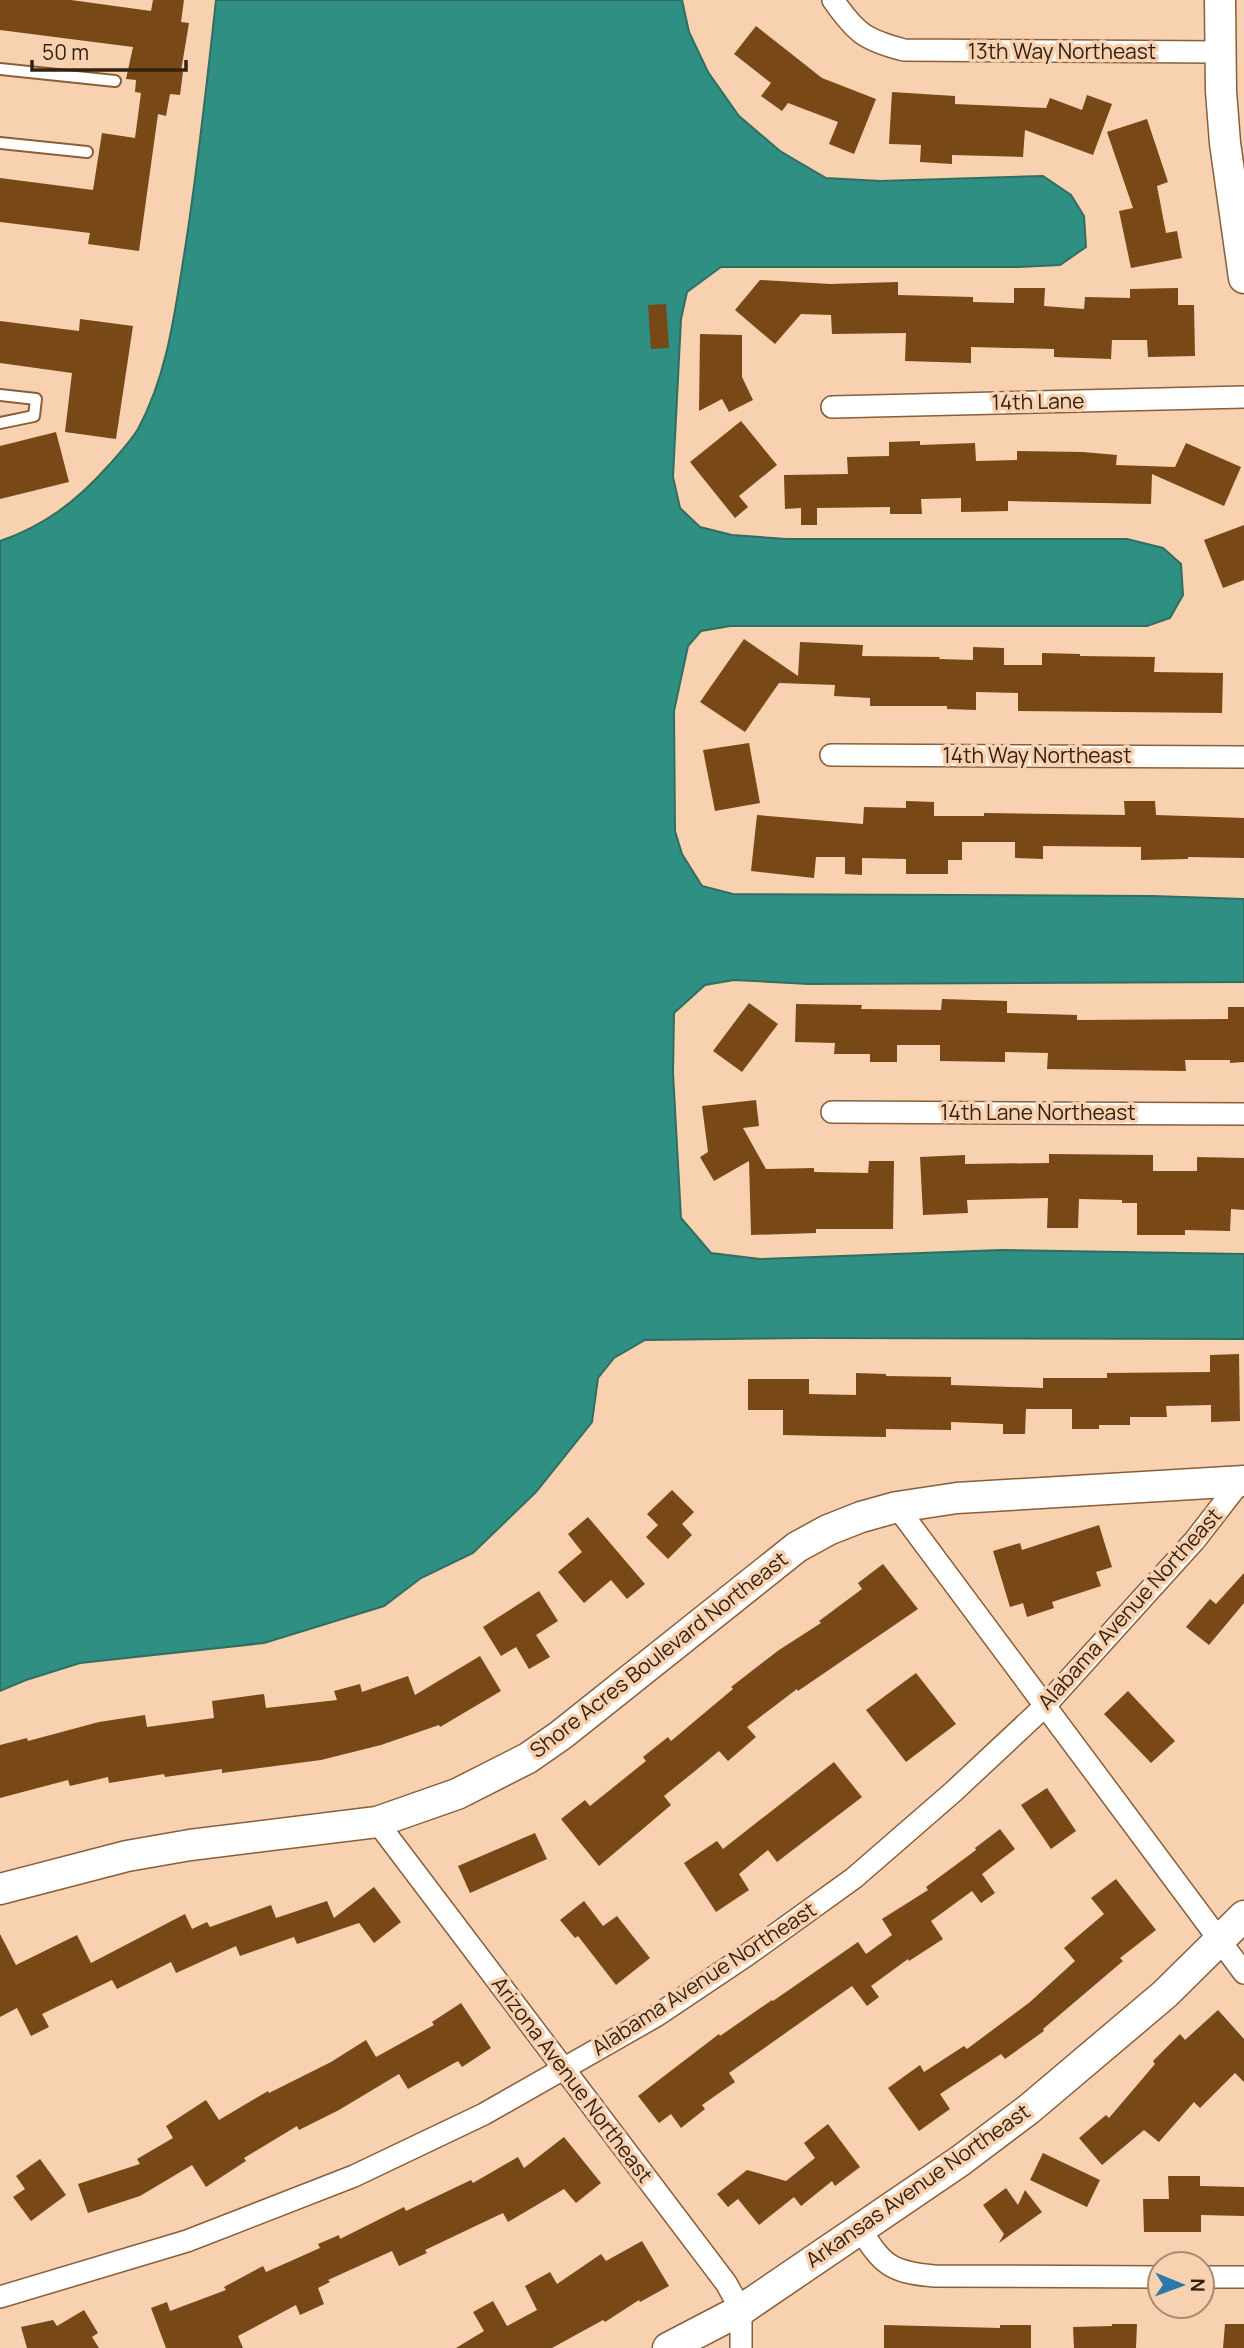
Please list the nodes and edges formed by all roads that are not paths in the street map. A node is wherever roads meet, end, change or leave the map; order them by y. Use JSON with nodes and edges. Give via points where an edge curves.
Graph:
{"nodes":[{"id":1,"x":833,"y":0,"type":"edge"},
{"id":2,"x":1220,"y":0,"type":"edge"},
{"id":3,"x":1220,"y":52,"type":"junction"},
{"id":4,"x":0,"y":69,"type":"edge"},
{"id":5,"x":115,"y":81,"type":"dead end"},
{"id":6,"x":0,"y":143,"type":"edge"},
{"id":7,"x":87,"y":152,"type":"dead end"},
{"id":8,"x":1239,"y":217,"type":"edge"},
{"id":9,"x":1244,"y":278,"type":"edge"},
{"id":10,"x":0,"y":395,"type":"edge"},
{"id":11,"x":1244,"y":397,"type":"edge"},
{"id":12,"x":832,"y":407,"type":"dead end"},
{"id":13,"x":0,"y":423,"type":"edge"},
{"id":14,"x":831,"y":755,"type":"dead end"},
{"id":15,"x":1244,"y":757,"type":"edge"},
{"id":16,"x":832,"y":1112,"type":"dead end"},
{"id":17,"x":1244,"y":1114,"type":"edge"},
{"id":18,"x":1242,"y":1481,"type":"edge"},
{"id":19,"x":897,"y":1507,"type":"junction"},
{"id":20,"x":1044,"y":1707,"type":"junction"},
{"id":21,"x":377,"y":1822,"type":"junction"},
{"id":22,"x":0,"y":1889,"type":"edge"},
{"id":23,"x":1244,"y":1916,"type":"edge"},
{"id":24,"x":1220,"y":1941,"type":"junction"},
{"id":25,"x":1244,"y":1973,"type":"edge"},
{"id":26,"x":564,"y":2070,"type":"junction"},
{"id":27,"x":860,"y":2229,"type":"junction"},
{"id":28,"x":1146,"y":2277,"type":"edge"},
{"id":29,"x":1216,"y":2277,"type":"edge"},
{"id":30,"x":1244,"y":2277,"type":"edge"},
{"id":31,"x":0,"y":2297,"type":"edge"},
{"id":32,"x":741,"y":2310,"type":"junction"},
{"id":33,"x":668,"y":2348,"type":"edge"},
{"id":34,"x":741,"y":2348,"type":"edge"}],
"edges":[{"from":1,"to":3,"type":"street","name":"13th Way Northeast","via":[[860,32],[876,43],[904,51]]},
{"from":2,"to":3,"type":"street"},
{"from":3,"to":8,"type":"street","via":[[1225,143]]},
{"from":4,"to":5,"type":"lane"},
{"from":6,"to":7,"type":"lane"},
{"from":8,"to":9,"type":"street"},
{"from":10,"to":13,"type":"lane","via":[[36,399],[34,416]]},
{"from":11,"to":12,"type":"street","name":"14th Lane"},
{"from":14,"to":15,"type":"street","name":"14th Way Northeast"},
{"from":16,"to":17,"type":"street","name":"14th Lane Northeast"},
{"from":18,"to":19,"type":"street","name":"Shore Acres Boulevard Northeast","via":[[969,1497]]},
{"from":18,"to":20,"type":"street","name":"Alabama Avenue Northeast","via":[[1195,1540]]},
{"from":19,"to":20,"type":"street"},
{"from":19,"to":21,"type":"street","name":"Shore Acres Boulevard Northeast","via":[[839,1526],[797,1547],[528,1758],[457,1794]]},
{"from":20,"to":24,"type":"street"},
{"from":20,"to":26,"type":"street","name":"Alabama Avenue Northeast","via":[[855,1878],[656,2016]]},
{"from":21,"to":22,"type":"street","name":"Shore Acres Boulevard Northeast","via":[[127,1856]]},
{"from":21,"to":26,"type":"street","name":"Arizona Avenue Northeast"},
{"from":23,"to":24,"type":"street","name":"Arkansas Avenue Northeast"},
{"from":24,"to":25,"type":"street"},
{"from":24,"to":27,"type":"street","name":"Arkansas Avenue Northeast","via":[[1029,2109]]},
{"from":26,"to":31,"type":"street","name":"Alabama Avenue Northeast","via":[[354,2176],[187,2241]]},
{"from":26,"to":32,"type":"street","name":"Arizona Avenue Northeast","via":[[726,2283]]},
{"from":27,"to":28,"type":"street","via":[[887,2265],[907,2274]]},
{"from":27,"to":32,"type":"street","name":"Arkansas Avenue Northeast"},
{"from":29,"to":30,"type":"street"},
{"from":32,"to":33,"type":"street","name":"Arkansas Avenue Northeast"},
{"from":32,"to":34,"type":"street"}]}
